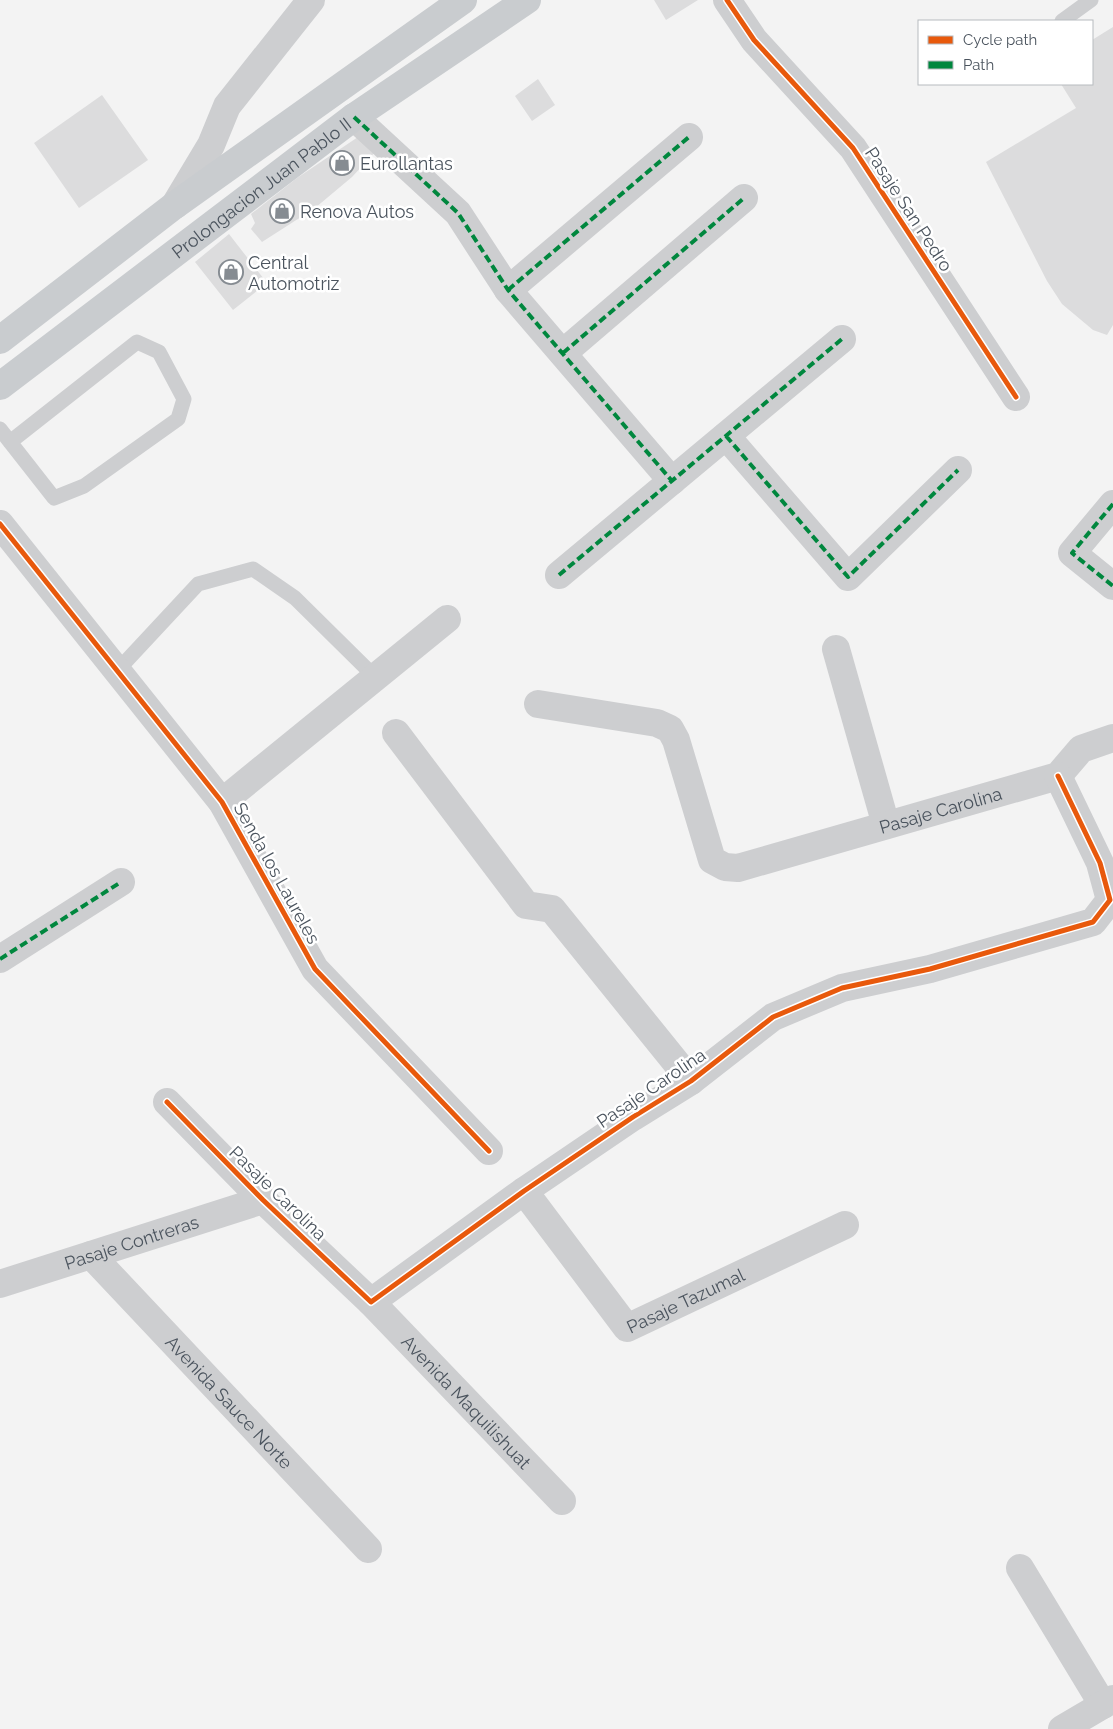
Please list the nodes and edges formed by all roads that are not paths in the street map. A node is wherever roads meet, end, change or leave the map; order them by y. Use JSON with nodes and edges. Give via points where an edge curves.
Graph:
{"nodes":[{"id":1,"x":311,"y":0,"type":"edge"},
{"id":2,"x":463,"y":0,"type":"edge"},
{"id":3,"x":527,"y":0,"type":"edge"},
{"id":4,"x":727,"y":0,"type":"edge"},
{"id":5,"x":1091,"y":0,"type":"edge"},
{"id":6,"x":1063,"y":20,"type":"edge"},
{"id":7,"x":354,"y":118,"type":"junction"},
{"id":8,"x":689,"y":137,"type":"dead end"},
{"id":9,"x":744,"y":198,"type":"dead end"},
{"id":10,"x":175,"y":205,"type":"junction"},
{"id":11,"x":508,"y":290,"type":"junction"},
{"id":12,"x":842,"y":339,"type":"dead end"},
{"id":13,"x":0,"y":340,"type":"edge"},
{"id":14,"x":563,"y":353,"type":"junction"},
{"id":15,"x":0,"y":386,"type":"edge"},
{"id":16,"x":1016,"y":397,"type":"dead end"},
{"id":17,"x":0,"y":428,"type":"edge"},
{"id":18,"x":726,"y":436,"type":"junction"},
{"id":19,"x":10,"y":442,"type":"junction"},
{"id":20,"x":958,"y":470,"type":"dead end"},
{"id":21,"x":672,"y":481,"type":"junction"},
{"id":22,"x":1113,"y":504,"type":"edge"},
{"id":23,"x":0,"y":524,"type":"edge"},
{"id":24,"x":559,"y":575,"type":"dead end"},
{"id":25,"x":1113,"y":586,"type":"edge"},
{"id":26,"x":447,"y":619,"type":"dead end"},
{"id":27,"x":836,"y":649,"type":"dead end"},
{"id":28,"x":117,"y":671,"type":"junction"},
{"id":29,"x":375,"y":677,"type":"junction"},
{"id":30,"x":538,"y":704,"type":"dead end"},
{"id":31,"x":396,"y":733,"type":"dead end"},
{"id":32,"x":1113,"y":738,"type":"edge"},
{"id":33,"x":1058,"y":776,"type":"junction"},
{"id":34,"x":222,"y":802,"type":"junction"},
{"id":35,"x":886,"y":825,"type":"junction"},
{"id":36,"x":121,"y":882,"type":"dead end"},
{"id":37,"x":1111,"y":901,"type":"edge"},
{"id":38,"x":0,"y":959,"type":"edge"},
{"id":39,"x":691,"y":1081,"type":"junction"},
{"id":40,"x":167,"y":1102,"type":"dead end"},
{"id":41,"x":489,"y":1151,"type":"dead end"},
{"id":42,"x":524,"y":1191,"type":"junction"},
{"id":43,"x":262,"y":1200,"type":"junction"},
{"id":44,"x":845,"y":1225,"type":"dead end"},
{"id":45,"x":91,"y":1255,"type":"junction"},
{"id":46,"x":0,"y":1284,"type":"edge"},
{"id":47,"x":371,"y":1302,"type":"junction"},
{"id":48,"x":562,"y":1501,"type":"dead end"},
{"id":49,"x":368,"y":1549,"type":"dead end"},
{"id":50,"x":1020,"y":1568,"type":"dead end"},
{"id":51,"x":1108,"y":1702,"type":"edge"},
{"id":52,"x":1062,"y":1729,"type":"edge"}],
"edges":[{"from":1,"to":10,"type":"street","via":[[227,106],[211,145]]},
{"from":2,"to":10,"type":"main road","name":"Prolongacion Juan Pablo II"},
{"from":3,"to":7,"type":"main road","name":"Prolongacion Juan Pablo II"},
{"from":4,"to":16,"type":"street","name":"Pasaje San Pedro","via":[[754,40],[853,148]]},
{"from":5,"to":6,"type":"lane"},
{"from":7,"to":11,"type":"street","via":[[458,214]]},
{"from":7,"to":15,"type":"main road","name":"Prolongacion Juan Pablo II"},
{"from":8,"to":11,"type":"street"},
{"from":9,"to":14,"type":"street"},
{"from":10,"to":13,"type":"main road","name":"Prolongacion Juan Pablo II"},
{"from":11,"to":14,"type":"street"},
{"from":12,"to":18,"type":"street"},
{"from":14,"to":21,"type":"street"},
{"from":17,"to":19,"type":"lane"},
{"from":18,"to":20,"type":"street","via":[[848,577]]},
{"from":18,"to":21,"type":"street"},
{"from":19,"to":19,"type":"lane","via":[[54,498],[84,486],[178,419],[184,399],[159,352],[137,342]]},
{"from":21,"to":24,"type":"street"},
{"from":22,"to":25,"type":"street","via":[[1072,553]]},
{"from":23,"to":28,"type":"street","name":"Senda los Laureles"},
{"from":26,"to":29,"type":"street"},
{"from":27,"to":35,"type":"street"},
{"from":28,"to":29,"type":"lane","via":[[198,584],[253,569],[295,598]]},
{"from":28,"to":34,"type":"street","name":"Senda los Laureles"},
{"from":29,"to":34,"type":"street"},
{"from":30,"to":35,"type":"street","name":"Pasaje Carolina","via":[[657,723],[670,729],[712,860],[725,867],[738,868]]},
{"from":31,"to":39,"type":"street","via":[[526,906],[552,909]]},
{"from":32,"to":33,"type":"street","via":[[1081,749]]},
{"from":33,"to":35,"type":"street","name":"Pasaje Carolina"},
{"from":33,"to":37,"type":"street","name":"Pasaje Carolina","via":[[1100,863]]},
{"from":34,"to":41,"type":"street","name":"Senda los Laureles","via":[[315,969]]},
{"from":36,"to":38,"type":"street"},
{"from":37,"to":39,"type":"street","name":"Pasaje Carolina","via":[[1093,922],[930,969],[842,988],[773,1018]]},
{"from":39,"to":42,"type":"street","name":"Pasaje Carolina"},
{"from":40,"to":43,"type":"street","name":"Pasaje Carolina"},
{"from":42,"to":44,"type":"street","name":"Pasaje Tazumal","via":[[627,1328]]},
{"from":42,"to":47,"type":"street","name":"Pasaje Carolina"},
{"from":43,"to":45,"type":"street","name":"Pasaje Contreras"},
{"from":43,"to":47,"type":"street","name":"Pasaje Carolina"},
{"from":45,"to":46,"type":"street","name":"Pasaje Contreras"},
{"from":45,"to":49,"type":"street","name":"Avenida Sauce Norte"},
{"from":47,"to":48,"type":"street","name":"Avenida Maquilishuat"},
{"from":50,"to":51,"type":"street"},
{"from":51,"to":52,"type":"street"}]}
